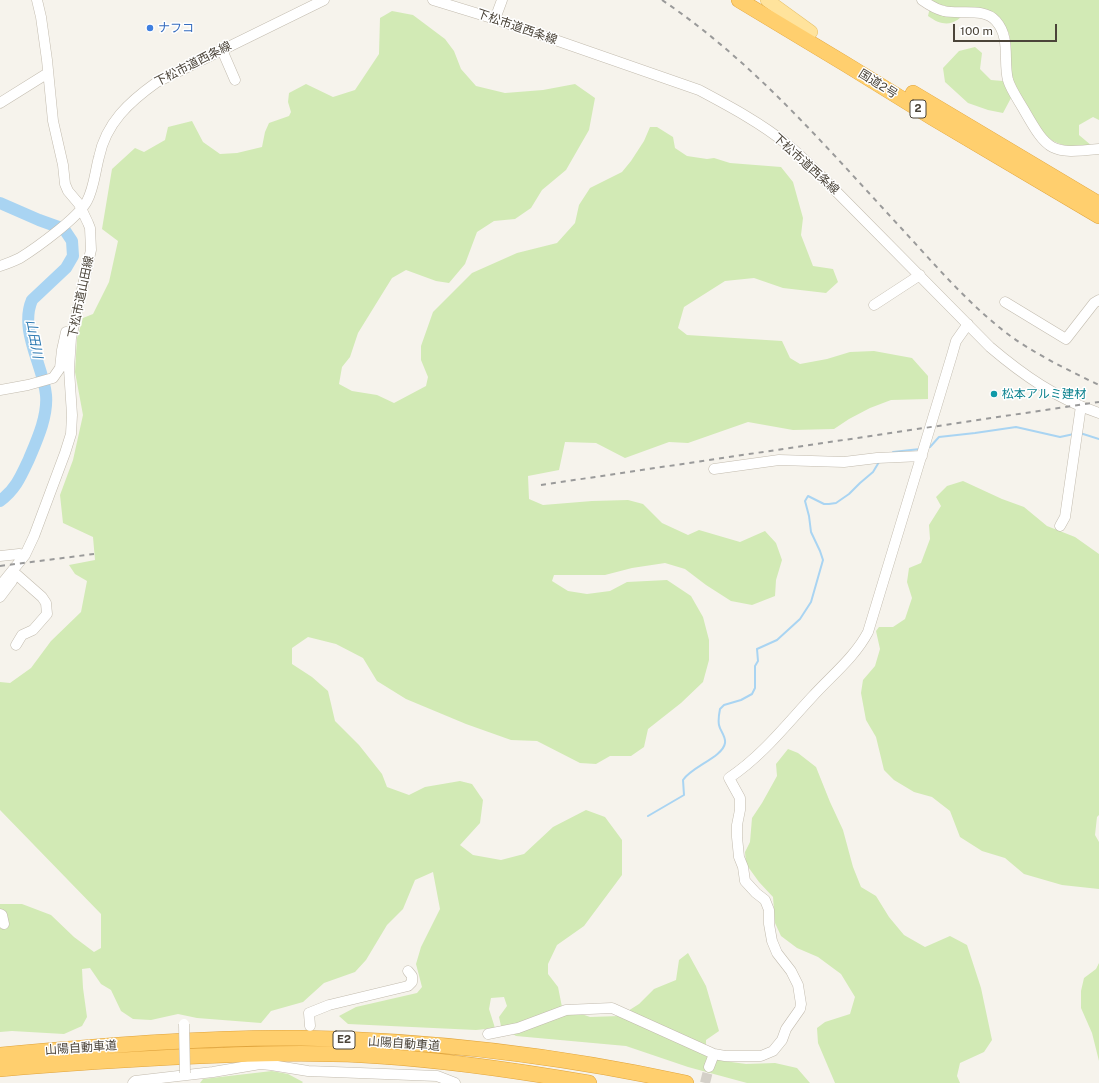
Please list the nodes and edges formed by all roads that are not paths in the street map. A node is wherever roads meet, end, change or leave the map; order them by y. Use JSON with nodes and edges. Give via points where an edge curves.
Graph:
{"nodes":[{"id":1,"x":37,"y":0,"type":"edge"},
{"id":2,"x":324,"y":0,"type":"edge"},
{"id":3,"x":433,"y":0,"type":"edge"},
{"id":4,"x":502,"y":0,"type":"edge"},
{"id":5,"x":739,"y":0,"type":"edge"},
{"id":6,"x":758,"y":0,"type":"edge"},
{"id":7,"x":767,"y":0,"type":"edge"},
{"id":8,"x":922,"y":0,"type":"edge"},
{"id":9,"x":495,"y":19,"type":"junction"},
{"id":10,"x":811,"y":32,"type":"junction"},
{"id":11,"x":222,"y":50,"type":"junction"},
{"id":12,"x":48,"y":73,"type":"junction"},
{"id":13,"x":235,"y":80,"type":"dead end"},
{"id":14,"x":0,"y":103,"type":"edge"},
{"id":15,"x":1099,"y":149,"type":"edge"},
{"id":16,"x":1099,"y":204,"type":"edge"},
{"id":17,"x":82,"y":210,"type":"junction"},
{"id":18,"x":1099,"y":216,"type":"edge"},
{"id":19,"x":0,"y":266,"type":"edge"},
{"id":20,"x":920,"y":275,"type":"junction"},
{"id":21,"x":81,"y":292,"type":"junction"},
{"id":22,"x":1099,"y":300,"type":"edge"},
{"id":23,"x":1005,"y":302,"type":"dead end"},
{"id":24,"x":874,"y":305,"type":"dead end"},
{"id":25,"x":968,"y":324,"type":"junction"},
{"id":26,"x":0,"y":390,"type":"edge"},
{"id":27,"x":1081,"y":406,"type":"junction"},
{"id":28,"x":1099,"y":413,"type":"edge"},
{"id":29,"x":922,"y":456,"type":"junction"},
{"id":30,"x":714,"y":469,"type":"dead end"},
{"id":31,"x":47,"y":500,"type":"junction"},
{"id":32,"x":1060,"y":526,"type":"dead end"},
{"id":33,"x":25,"y":555,"type":"junction"},
{"id":34,"x":0,"y":556,"type":"edge"},
{"id":35,"x":17,"y":575,"type":"junction"},
{"id":36,"x":0,"y":586,"type":"edge"},
{"id":37,"x":0,"y":597,"type":"edge"},
{"id":38,"x":16,"y":645,"type":"dead end"},
{"id":39,"x":408,"y":971,"type":"dead end"},
{"id":40,"x":184,"y":1024,"type":"dead end"},
{"id":41,"x":310,"y":1026,"type":"dead end"},
{"id":42,"x":488,"y":1034,"type":"dead end"},
{"id":43,"x":714,"y":1054,"type":"junction"},
{"id":44,"x":0,"y":1055,"type":"edge"},
{"id":45,"x":308,"y":1060,"type":"dead end"},
{"id":46,"x":709,"y":1068,"type":"tunnel mouth"},
{"id":47,"x":0,"y":1069,"type":"edge"},
{"id":48,"x":308,"y":1071,"type":"junction"},
{"id":49,"x":186,"y":1074,"type":"junction"},
{"id":50,"x":133,"y":1083,"type":"edge"},
{"id":51,"x":455,"y":1083,"type":"edge"},
{"id":52,"x":589,"y":1083,"type":"edge"},
{"id":53,"x":686,"y":1083,"type":"edge"}],
"edges":[{"from":1,"to":12,"type":"street","name":"下松市道山田線"},
{"from":2,"to":11,"type":"street","name":"下松市道西条線"},
{"from":3,"to":9,"type":"street","name":"下松市道西条線"},
{"from":4,"to":9,"type":"street"},
{"from":5,"to":18,"type":"highway","name":"国道2号","number":"2"},
{"from":6,"to":10,"type":"highway","name":"国道2号","number":"2"},
{"from":7,"to":10,"type":"main road"},
{"from":8,"to":15,"type":"street","via":[[933,8],[945,12],[969,11],[996,20],[1006,45],[1008,81],[1036,131],[1048,145],[1058,150],[1074,152]]},
{"from":9,"to":20,"type":"street","name":"下松市道西条線","via":[[673,80],[721,102],[788,145]]},
{"from":10,"to":16,"type":"highway","name":"国道2号","number":"2"},
{"from":11,"to":13,"type":"street"},
{"from":11,"to":17,"type":"street","name":"下松市道西条線","via":[[157,82],[123,110],[105,138],[92,190]]},
{"from":12,"to":14,"type":"street"},
{"from":12,"to":17,"type":"street","name":"下松市道山田線","via":[[53,121],[65,184]]},
{"from":17,"to":19,"type":"street","via":[[19,258]]},
{"from":17,"to":21,"type":"street","name":"下松市道山田線","via":[[90,228],[91,246]]},
{"from":20,"to":24,"type":"street"},
{"from":20,"to":25,"type":"street","name":"下松市道西条線"},
{"from":21,"to":26,"type":"street","via":[[72,306],[60,368],[53,378]]},
{"from":21,"to":31,"type":"street","name":"下松市道山田線","via":[[71,338],[71,434]]},
{"from":22,"to":23,"type":"street","via":[[1066,339]]},
{"from":25,"to":27,"type":"street","name":"下松市道西条線","via":[[1012,366],[1033,381]]},
{"from":25,"to":29,"type":"street","via":[[956,341]]},
{"from":27,"to":28,"type":"street","name":"下松市道西条線"},
{"from":27,"to":32,"type":"street","via":[[1065,517]]},
{"from":29,"to":30,"type":"street","via":[[844,462],[779,460]]},
{"from":29,"to":43,"type":"street","via":[[864,641],[763,750],[729,778],[740,798],[737,837],[745,881],[765,900],[769,910],[772,941],[777,954],[791,971],[798,985],[801,1004],[782,1040],[773,1051],[761,1056]]},
{"from":31,"to":33,"type":"street","name":"下松市道山田線","via":[[39,526]]},
{"from":31,"to":35,"type":"street","via":[[47,513],[39,542]]},
{"from":33,"to":34,"type":"street"},
{"from":33,"to":36,"type":"street","name":"下松市道山田線"},
{"from":35,"to":37,"type":"street"},
{"from":35,"to":38,"type":"street","via":[[42,597],[46,603],[47,614],[33,630],[22,635]]},
{"from":39,"to":41,"type":"street","via":[[412,976],[412,982],[408,986],[329,1005],[309,1013]]},
{"from":40,"to":49,"type":"street","bridge":true},
{"from":42,"to":43,"type":"street","via":[[518,1028],[566,1010],[612,1008]]},
{"from":43,"to":46,"type":"street"},
{"from":44,"to":53,"type":"highway","name":"山陽自動車道","number":"E2","via":[[109,1046],[300,1038],[425,1045],[547,1058]]},
{"from":45,"to":48,"type":"street"},
{"from":47,"to":52,"type":"highway","name":"山陽自動車道","number":"E2","via":[[118,1060],[299,1053],[361,1055],[485,1066]]},
{"from":48,"to":49,"type":"street","via":[[260,1064]]},
{"from":48,"to":51,"type":"street","via":[[437,1076]]},
{"from":49,"to":50,"type":"street"}]}
